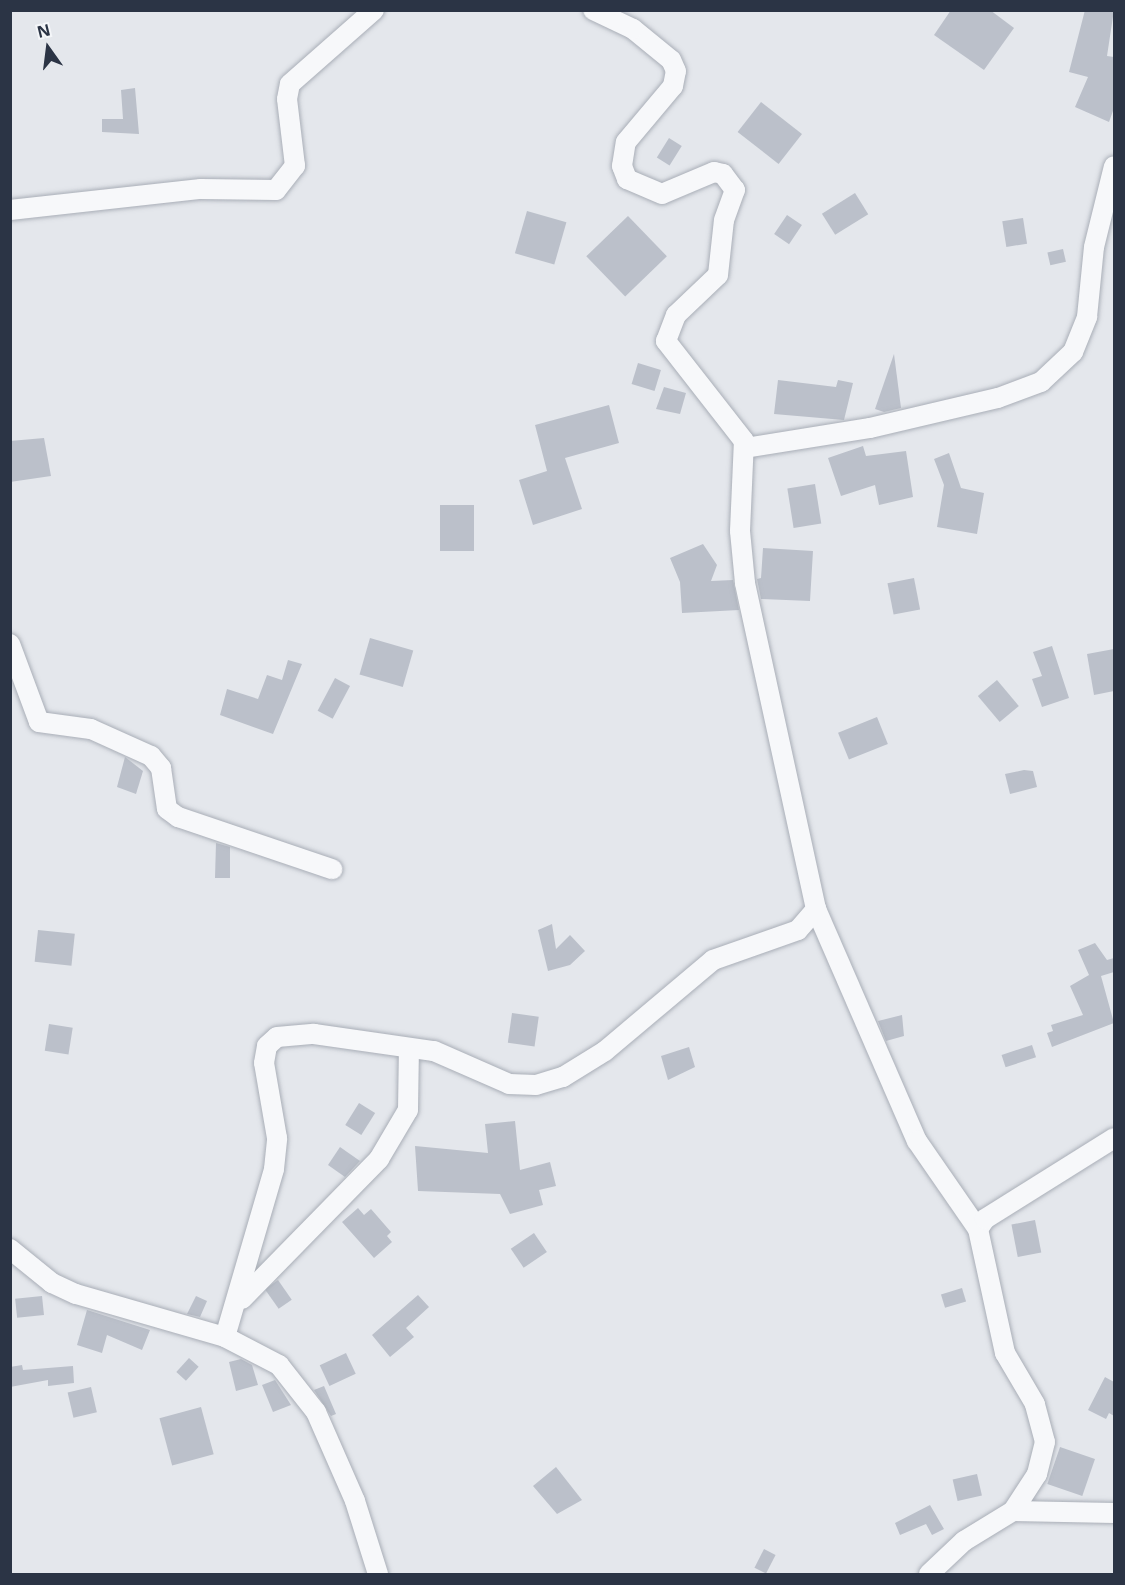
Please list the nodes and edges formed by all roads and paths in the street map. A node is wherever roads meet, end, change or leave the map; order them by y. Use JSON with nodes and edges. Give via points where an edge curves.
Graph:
{"nodes":[{"id":1,"x":374,"y":10,"type":"edge"},
{"id":2,"x":593,"y":10,"type":"edge"},
{"id":3,"x":632,"y":20,"type":"edge"},
{"id":4,"x":1114,"y":166,"type":"edge"},
{"id":5,"x":10,"y":210,"type":"edge"},
{"id":6,"x":745,"y":448,"type":"junction"},
{"id":7,"x":10,"y":644,"type":"edge"},
{"id":8,"x":332,"y":869,"type":"dead end"},
{"id":9,"x":816,"y":909,"type":"junction"},
{"id":10,"x":409,"y":1049,"type":"junction"},
{"id":11,"x":1114,"y":1138,"type":"edge"},
{"id":12,"x":978,"y":1230,"type":"junction"},
{"id":13,"x":10,"y":1249,"type":"edge"},
{"id":14,"x":238,"y":1303,"type":"junction"},
{"id":15,"x":225,"y":1337,"type":"junction"},
{"id":16,"x":1013,"y":1511,"type":"junction"},
{"id":17,"x":1114,"y":1513,"type":"edge"},
{"id":18,"x":378,"y":1575,"type":"edge"},
{"id":19,"x":929,"y":1575,"type":"edge"}],
"edges":[{"from":1,"to":5,"type":"street","via":[[290,84],[287,99],[295,166],[276,190],[154,193]]},
{"from":2,"to":3,"type":"street"},
{"from":3,"to":6,"type":"street","via":[[671,60],[676,77],[626,142],[622,166],[627,179],[662,194],[714,172],[723,174],[735,190],[724,220],[718,274],[676,315],[666,341],[721,407]]},
{"from":4,"to":6,"type":"street","via":[[1094,247],[1087,317],[1073,352],[1041,382],[998,398],[870,428]]},
{"from":6,"to":9,"type":"street","via":[[740,531],[745,583]]},
{"from":7,"to":8,"type":"street","via":[[39,722],[91,729],[151,756],[161,768],[167,809],[178,817]]},
{"from":9,"to":10,"type":"street","via":[[798,930],[712,960],[618,1041],[556,1080],[509,1084],[434,1051]]},
{"from":9,"to":12,"type":"street","via":[[917,1141]]},
{"from":10,"to":14,"type":"street","via":[[408,1110],[380,1159]]},
{"from":10,"to":14,"type":"street","via":[[291,1033],[267,1046],[265,1078],[276,1151]]},
{"from":11,"to":12,"type":"street","via":[[985,1219]]},
{"from":12,"to":16,"type":"street","via":[[1005,1353],[1035,1404],[1045,1442],[1037,1473]]},
{"from":13,"to":15,"type":"street","via":[[52,1283],[76,1294]]},
{"from":14,"to":15,"type":"street"},
{"from":15,"to":18,"type":"street","via":[[279,1365],[297,1381],[356,1501]]},
{"from":16,"to":17,"type":"street"},
{"from":16,"to":19,"type":"street","via":[[964,1541]]}]}
